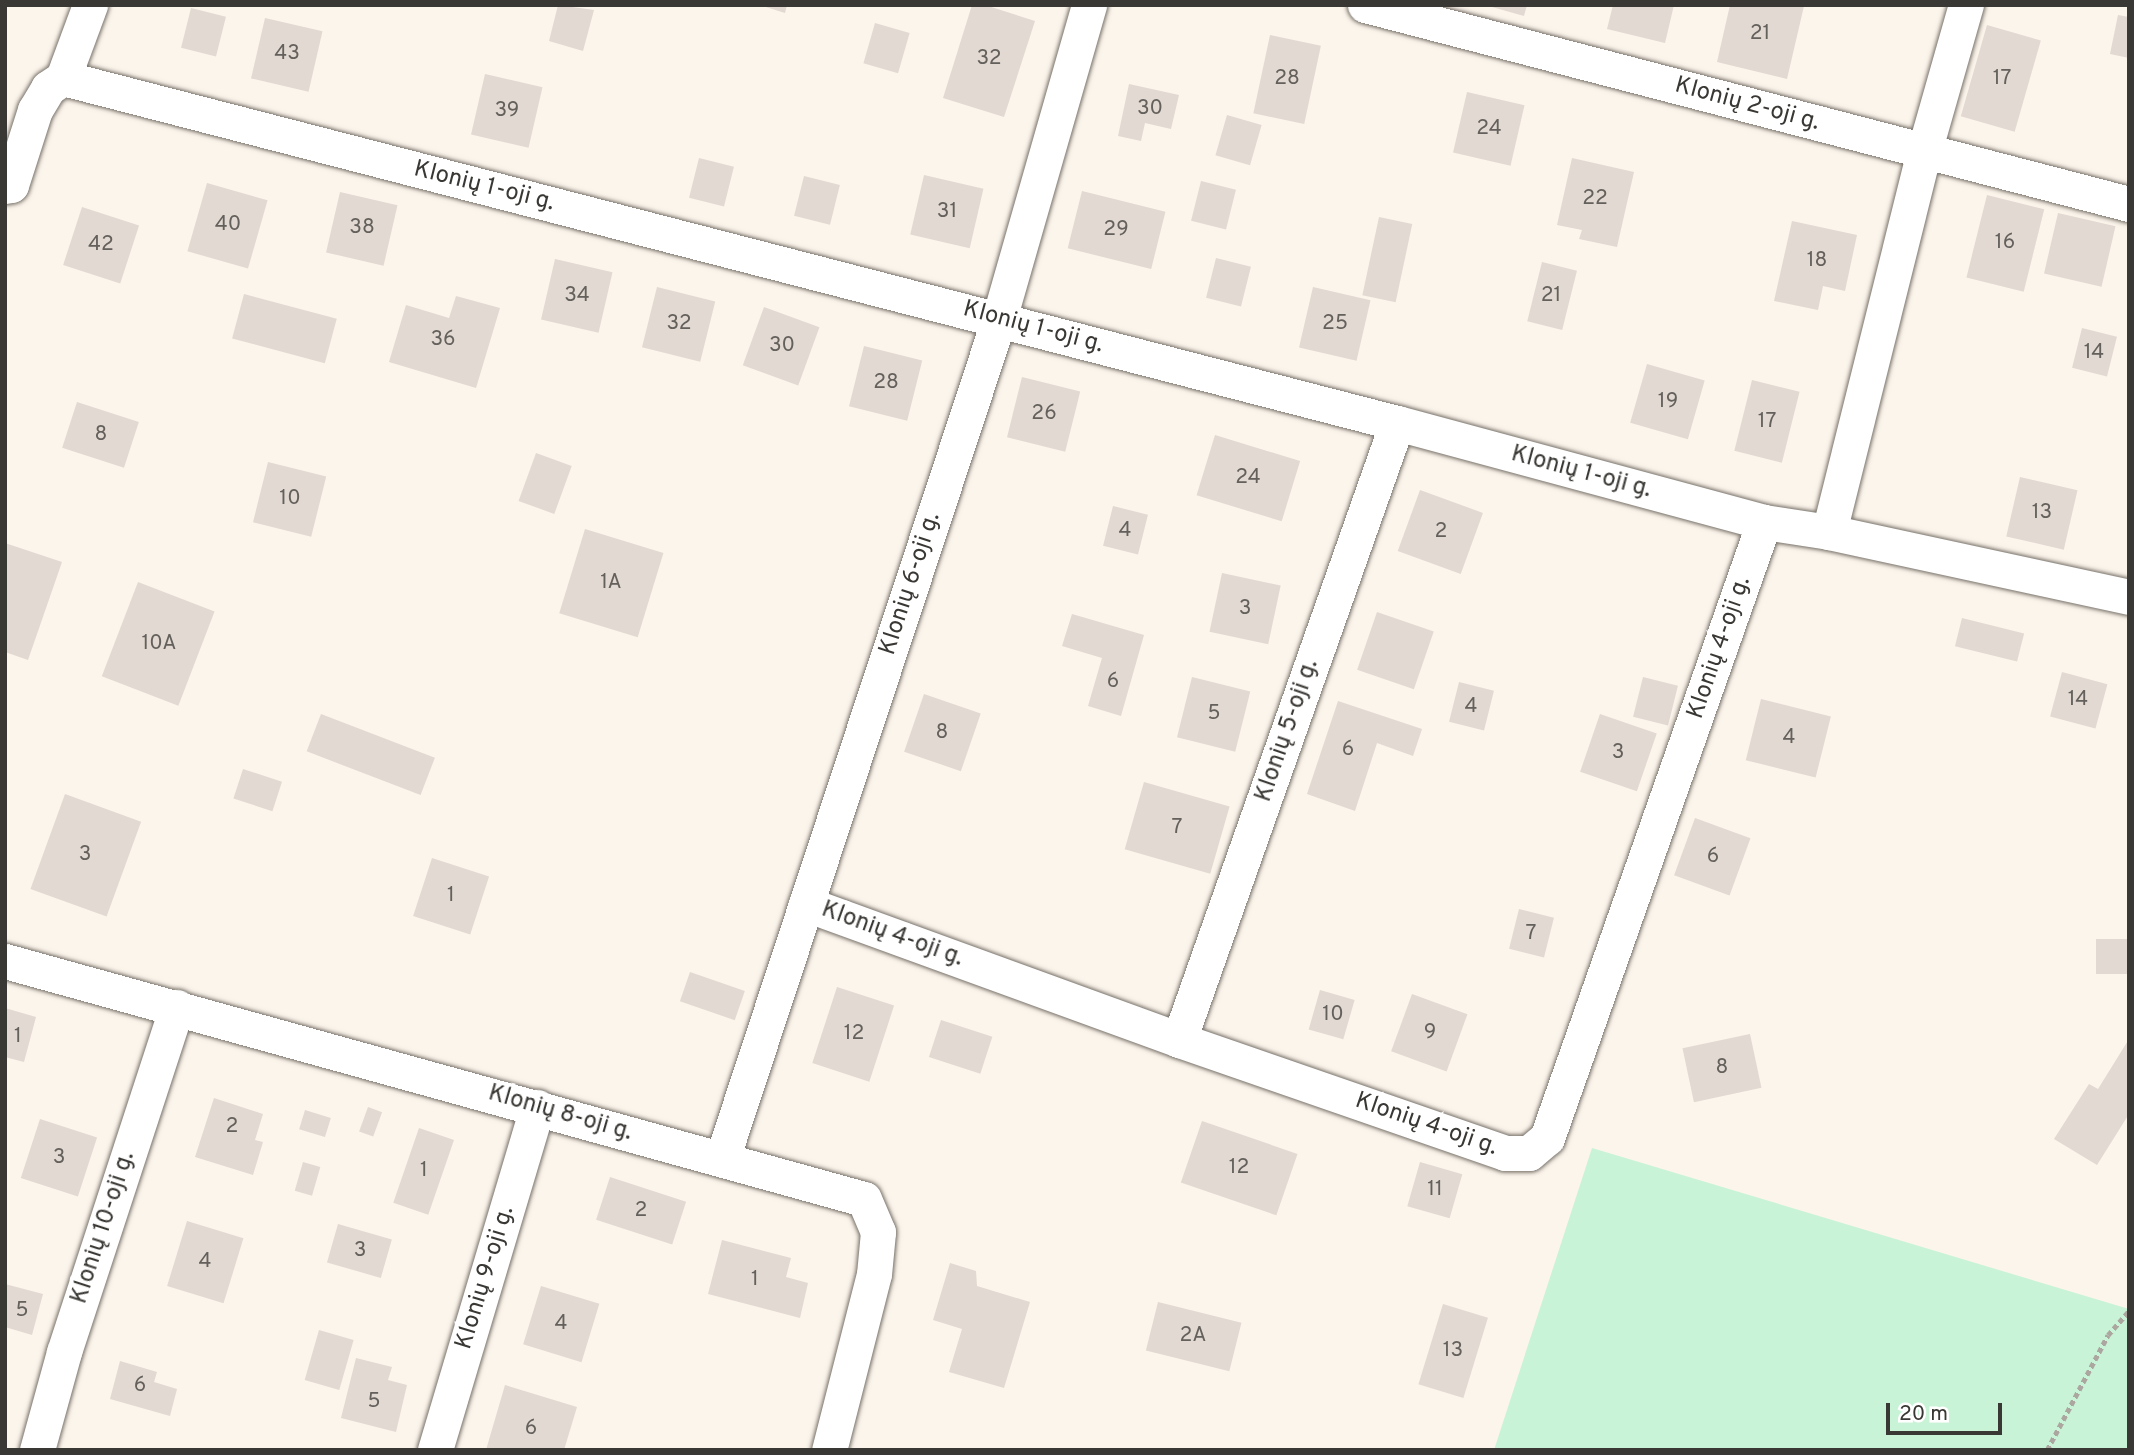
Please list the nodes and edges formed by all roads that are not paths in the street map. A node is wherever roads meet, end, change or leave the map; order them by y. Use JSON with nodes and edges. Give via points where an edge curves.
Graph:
{"nodes":[{"id":1,"x":90,"y":5,"type":"edge"},
{"id":2,"x":1089,"y":5,"type":"edge"},
{"id":3,"x":1365,"y":5,"type":"edge"},
{"id":4,"x":1966,"y":5,"type":"edge"},
{"id":5,"x":63,"y":78,"type":"junction"},
{"id":6,"x":1924,"y":152,"type":"junction"},
{"id":7,"x":7,"y":192,"type":"edge"},
{"id":8,"x":2129,"y":204,"type":"edge"},
{"id":9,"x":999,"y":319,"type":"junction"},
{"id":10,"x":1397,"y":423,"type":"junction"},
{"id":11,"x":1764,"y":522,"type":"junction"},
{"id":12,"x":1829,"y":532,"type":"junction"},
{"id":13,"x":2129,"y":597,"type":"edge"},
{"id":14,"x":806,"y":904,"type":"junction"},
{"id":15,"x":5,"y":961,"type":"edge"},
{"id":16,"x":177,"y":1007,"type":"junction"},
{"id":17,"x":1179,"y":1040,"type":"junction"},
{"id":18,"x":537,"y":1107,"type":"junction"},
{"id":19,"x":722,"y":1159,"type":"junction"},
{"id":20,"x":37,"y":1450,"type":"edge"},
{"id":21,"x":435,"y":1450,"type":"edge"},
{"id":22,"x":829,"y":1450,"type":"edge"}],
"edges":[{"from":1,"to":5,"type":"street"},
{"from":2,"to":9,"type":"street","name":"Klonių 6-oji g."},
{"from":3,"to":6,"type":"street","name":"Klonių 2-oji g."},
{"from":4,"to":6,"type":"street"},
{"from":5,"to":7,"type":"street","via":[[48,88],[35,110]]},
{"from":5,"to":9,"type":"street","name":"Klonių 1-oji g."},
{"from":6,"to":8,"type":"street","name":"Klonių 2-oji g."},
{"from":6,"to":12,"type":"street"},
{"from":9,"to":10,"type":"street","name":"Klonių 1-oji g."},
{"from":9,"to":14,"type":"street","name":"Klonių 6-oji g."},
{"from":10,"to":11,"type":"street","name":"Klonių 1-oji g."},
{"from":10,"to":17,"type":"street","name":"Klonių 5-oji g."},
{"from":11,"to":12,"type":"street","name":"Klonių 1-oji g."},
{"from":11,"to":17,"type":"street","name":"Klonių 4-oji g.","via":[[1547,1138],[1529,1153],[1504,1153]]},
{"from":12,"to":13,"type":"street","name":"Klonių 1-oji g."},
{"from":14,"to":17,"type":"street","name":"Klonių 4-oji g."},
{"from":14,"to":19,"type":"street","name":"Klonių 6-oji g."},
{"from":15,"to":16,"type":"street","name":"Klonių 8-oji g."},
{"from":16,"to":18,"type":"street","name":"Klonių 8-oji g."},
{"from":16,"to":20,"type":"street","name":"Klonių 10-oji g.","via":[[64,1352]]},
{"from":18,"to":19,"type":"street","name":"Klonių 8-oji g."},
{"from":18,"to":21,"type":"street","name":"Klonių 9-oji g."},
{"from":19,"to":22,"type":"street","name":"Klonių 8-oji g.","via":[[864,1199],[878,1232],[874,1274]]}]}
